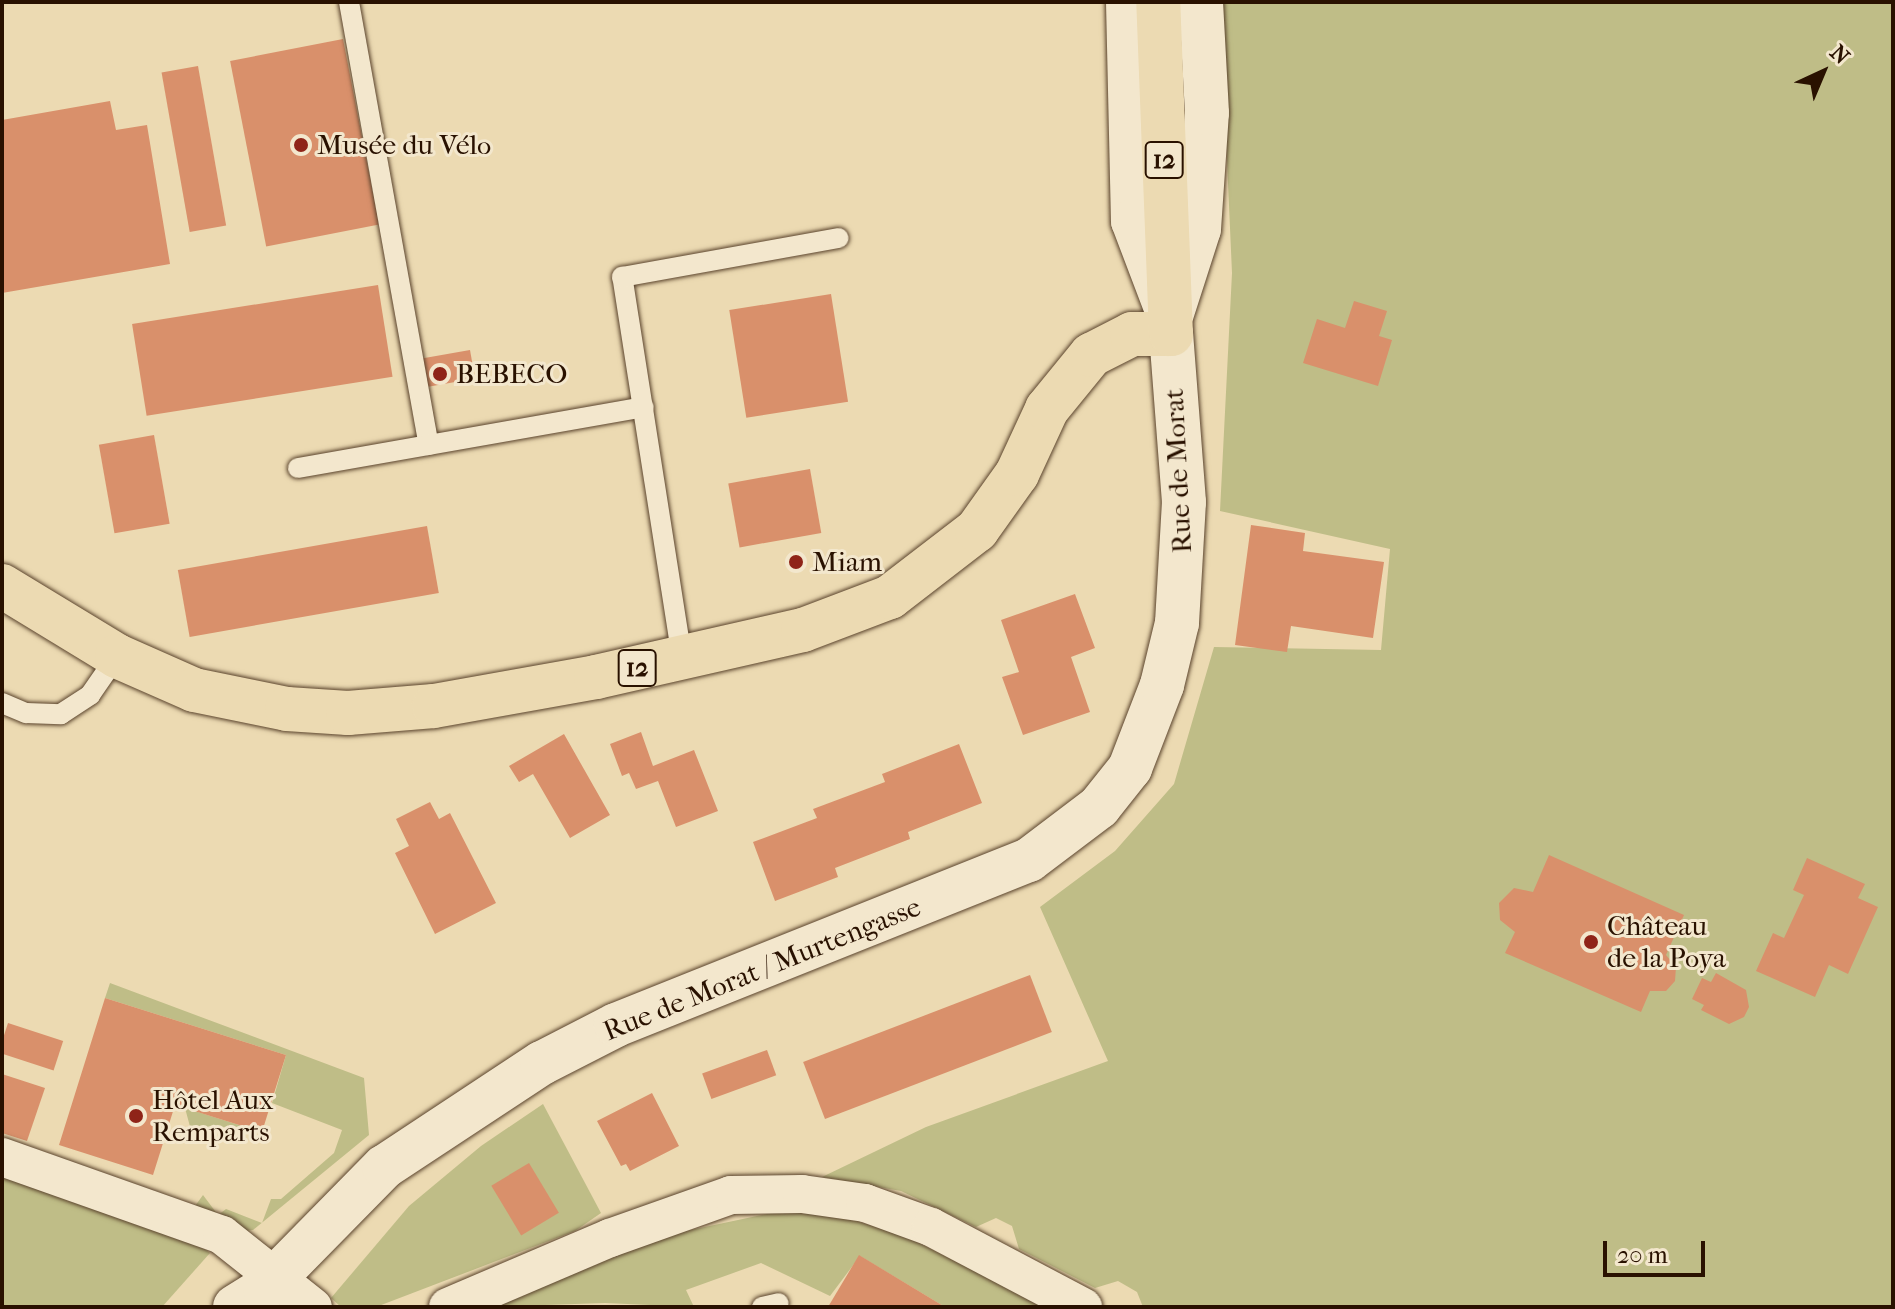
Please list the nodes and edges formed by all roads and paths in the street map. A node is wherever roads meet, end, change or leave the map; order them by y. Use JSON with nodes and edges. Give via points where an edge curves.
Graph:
{"nodes":[{"id":1,"x":349,"y":2,"type":"edge"},
{"id":2,"x":1128,"y":2,"type":"edge"},
{"id":3,"x":1158,"y":2,"type":"edge"},
{"id":4,"x":1201,"y":2,"type":"edge"},
{"id":5,"x":839,"y":238,"type":"dead end"},
{"id":6,"x":1170,"y":326,"type":"junction"},
{"id":7,"x":644,"y":407,"type":"junction"},
{"id":8,"x":429,"y":445,"type":"junction"},
{"id":9,"x":298,"y":468,"type":"dead end"},
{"id":10,"x":2,"y":586,"type":"edge"},
{"id":11,"x":1177,"y":623,"type":"joint"},
{"id":12,"x":117,"y":656,"type":"junction"},
{"id":13,"x":682,"y":658,"type":"junction"},
{"id":14,"x":2,"y":703,"type":"edge"},
{"id":15,"x":2,"y":1157,"type":"edge"},
{"id":16,"x":259,"y":1294,"type":"edge"},
{"id":17,"x":313,"y":1307,"type":"edge"},
{"id":18,"x":448,"y":1307,"type":"edge"},
{"id":19,"x":1083,"y":1307,"type":"edge"}],
"edges":[{"from":1,"to":8,"type":"lane"},
{"from":2,"to":6,"type":"main road","name":"Rue de Morat","via":[[1133,221]]},
{"from":3,"to":6,"type":"main road","number":"12"},
{"from":4,"to":6,"type":"main road","name":"Rue de Morat","via":[[1207,113],[1199,229]]},
{"from":5,"to":7,"type":"lane","via":[[622,277]]},
{"from":6,"to":11,"type":"main road","name":"Rue de Morat","via":[[1184,502]]},
{"from":6,"to":13,"type":"main road","number":"12","via":[[1132,334],[1091,355],[1047,409],[1017,474],[977,530],[890,597],[803,630]]},
{"from":7,"to":8,"type":"lane"},
{"from":7,"to":13,"type":"lane"},
{"from":8,"to":9,"type":"lane"},
{"from":10,"to":12,"type":"main road","number":"12"},
{"from":11,"to":16,"type":"main road","name":"Rue de Morat / Murtengasse","via":[[1162,685],[1130,768],[1066,837],[983,880],[616,1025],[542,1063],[384,1167]]},
{"from":12,"to":13,"type":"main road","number":"12","via":[[194,690],[287,709],[348,713],[434,706]]},
{"from":12,"to":14,"type":"lane","via":[[90,695],[61,714],[26,713]]},
{"from":15,"to":16,"type":"street","via":[[175,1214],[222,1235]]},
{"from":16,"to":17,"type":"street"},
{"from":18,"to":19,"type":"street","via":[[610,1238],[731,1195],[802,1194],[865,1203],[931,1227]]}]}
